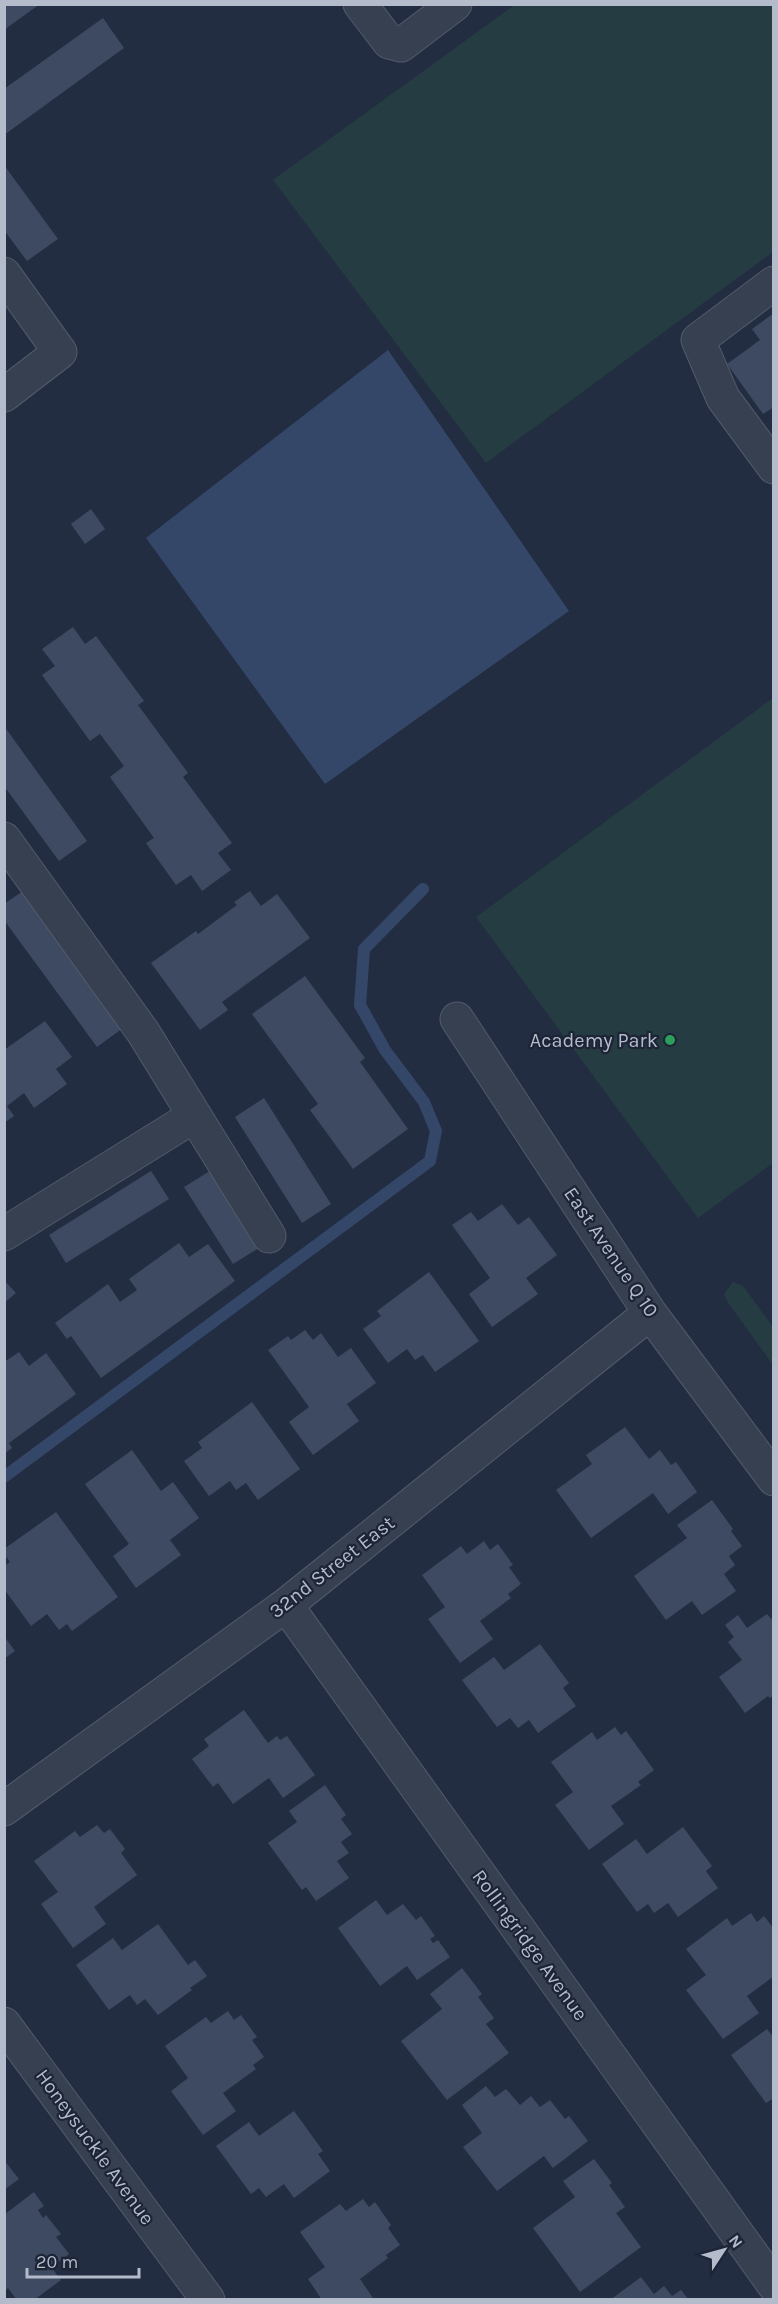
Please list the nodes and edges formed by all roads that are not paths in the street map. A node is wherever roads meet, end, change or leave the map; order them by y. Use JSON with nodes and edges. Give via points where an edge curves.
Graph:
{"nodes":[{"id":1,"x":360,"y":4,"type":"edge"},
{"id":2,"x":455,"y":4,"type":"edge"},
{"id":3,"x":4,"y":274,"type":"edge"},
{"id":4,"x":774,"y":283,"type":"edge"},
{"id":5,"x":4,"y":395,"type":"edge"},
{"id":6,"x":774,"y":467,"type":"edge"},
{"id":7,"x":4,"y":839,"type":"edge"},
{"id":8,"x":457,"y":1019,"type":"dead end"},
{"id":9,"x":194,"y":1116,"type":"junction"},
{"id":10,"x":4,"y":1234,"type":"edge"},
{"id":11,"x":269,"y":1236,"type":"dead end"},
{"id":12,"x":650,"y":1312,"type":"junction"},
{"id":13,"x":774,"y":1479,"type":"edge"},
{"id":14,"x":286,"y":1605,"type":"junction"},
{"id":15,"x":4,"y":1809,"type":"edge"},
{"id":16,"x":4,"y":2024,"type":"edge"},
{"id":17,"x":774,"y":2285,"type":"edge"},
{"id":18,"x":208,"y":2300,"type":"edge"}],
"edges":[{"from":1,"to":2,"type":"street","via":[[388,42],[401,45]]},
{"from":3,"to":5,"type":"street","via":[[60,352]]},
{"from":4,"to":6,"type":"street","via":[[698,340],[723,398]]},
{"from":7,"to":9,"type":"street","via":[[143,1032]]},
{"from":8,"to":12,"type":"street","name":"East Avenue Q 10"},
{"from":9,"to":10,"type":"street"},
{"from":9,"to":11,"type":"street"},
{"from":12,"to":13,"type":"street","name":"East Avenue Q 10"},
{"from":12,"to":14,"type":"street","name":"32nd Street East"},
{"from":14,"to":15,"type":"street","name":"32nd Street East"},
{"from":14,"to":17,"type":"street","name":"Rollingridge Avenue"},
{"from":16,"to":18,"type":"street","name":"Honeysuckle Avenue"}]}
